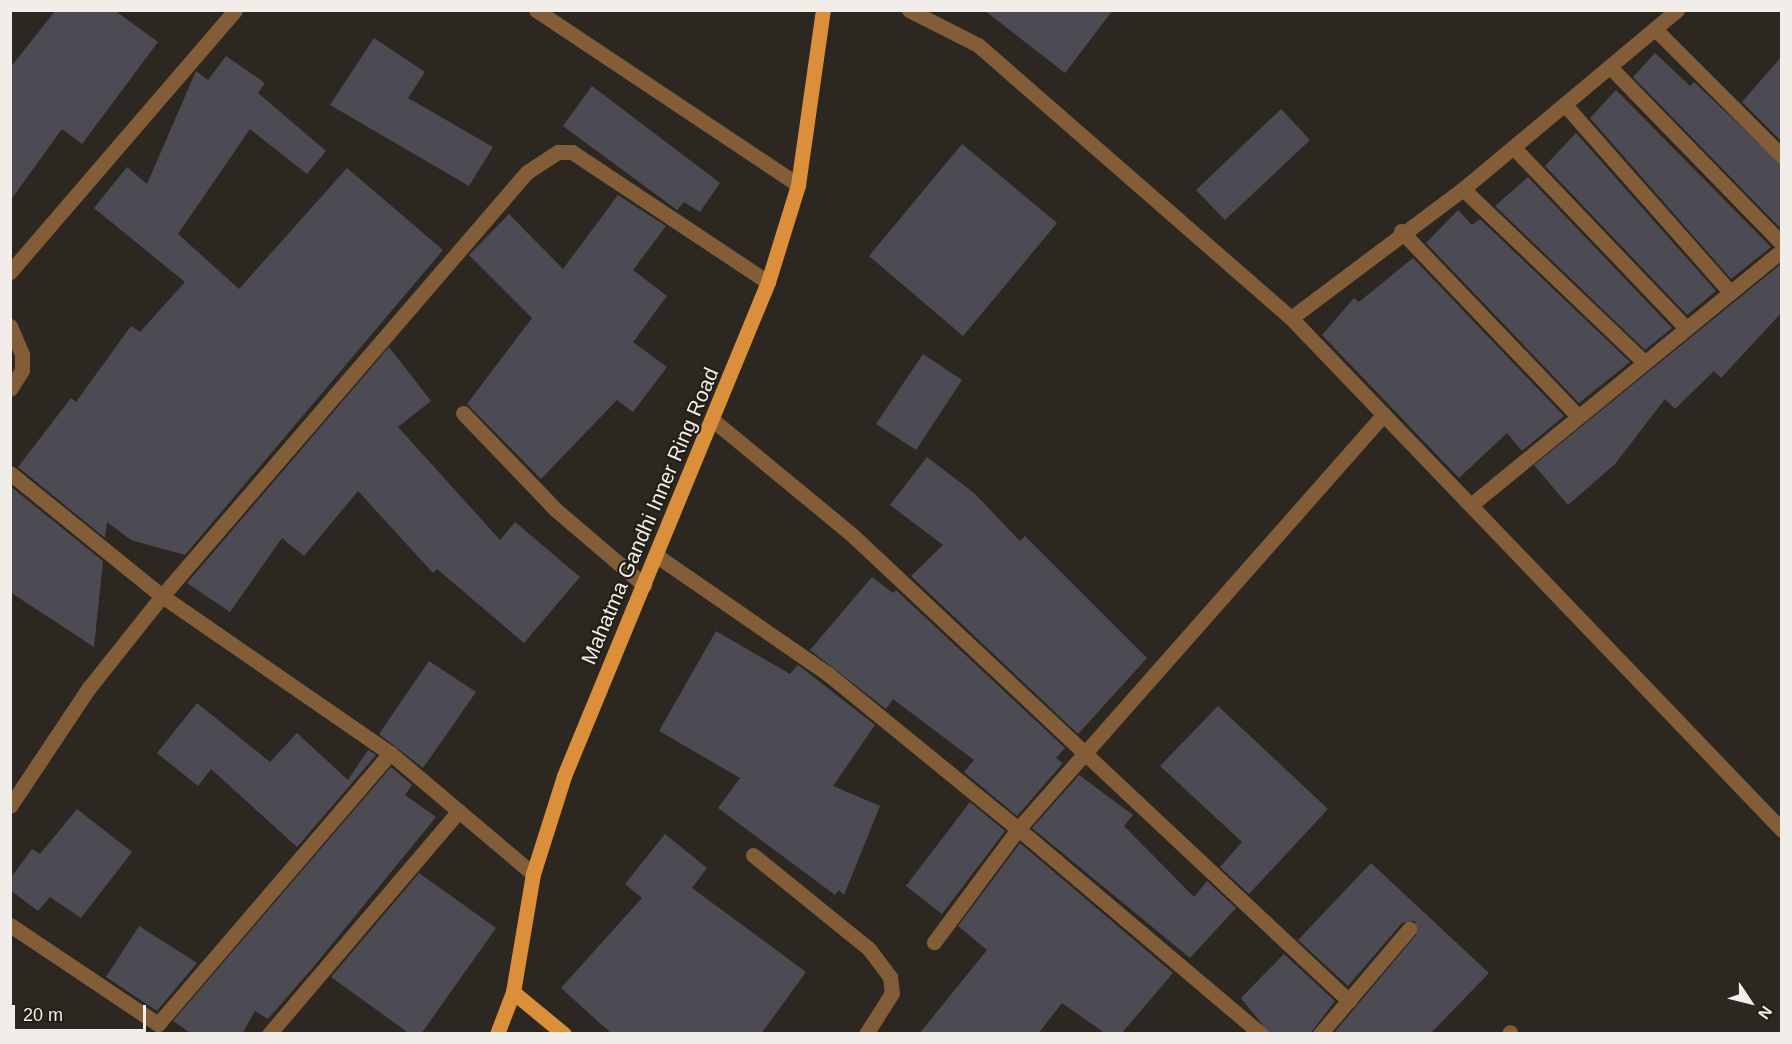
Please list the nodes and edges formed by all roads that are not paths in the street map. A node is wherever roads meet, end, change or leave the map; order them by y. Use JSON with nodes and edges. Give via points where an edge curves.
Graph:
{"nodes":[{"id":1,"x":236,"y":10,"type":"edge"},
{"id":2,"x":536,"y":10,"type":"edge"},
{"id":3,"x":823,"y":10,"type":"edge"},
{"id":4,"x":909,"y":10,"type":"edge"},
{"id":5,"x":1677,"y":10,"type":"edge"},
{"id":6,"x":1655,"y":29,"type":"junction"},
{"id":7,"x":1611,"y":68,"type":"junction"},
{"id":8,"x":1566,"y":106,"type":"junction"},
{"id":9,"x":1514,"y":147,"type":"junction"},
{"id":10,"x":1782,"y":156,"type":"edge"},
{"id":11,"x":798,"y":185,"type":"junction"},
{"id":12,"x":1463,"y":189,"type":"junction"},
{"id":13,"x":1401,"y":231,"type":"junction"},
{"id":14,"x":1782,"y":244,"type":"edge"},
{"id":15,"x":1782,"y":250,"type":"edge"},
{"id":16,"x":10,"y":272,"type":"edge"},
{"id":17,"x":768,"y":282,"type":"junction"},
{"id":18,"x":1730,"y":292,"type":"junction"},
{"id":19,"x":1291,"y":318,"type":"junction"},
{"id":20,"x":10,"y":326,"type":"edge"},
{"id":21,"x":1685,"y":327,"type":"junction"},
{"id":22,"x":1643,"y":361,"type":"junction"},
{"id":23,"x":10,"y":389,"type":"edge"},
{"id":24,"x":462,"y":412,"type":"dead end"},
{"id":25,"x":1384,"y":414,"type":"junction"},
{"id":26,"x":1577,"y":415,"type":"junction"},
{"id":27,"x":714,"y":421,"type":"junction"},
{"id":28,"x":10,"y":473,"type":"edge"},
{"id":29,"x":1472,"y":504,"type":"junction"},
{"id":30,"x":657,"y":556,"type":"junction"},
{"id":31,"x":644,"y":585,"type":"junction"},
{"id":32,"x":162,"y":596,"type":"junction"},
{"id":33,"x":390,"y":753,"type":"junction"},
{"id":34,"x":1083,"y":753,"type":"junction"},
{"id":35,"x":10,"y":806,"type":"edge"},
{"id":36,"x":459,"y":811,"type":"junction"},
{"id":37,"x":1018,"y":830,"type":"junction"},
{"id":38,"x":1782,"y":830,"type":"edge"},
{"id":39,"x":753,"y":855,"type":"dead end"},
{"id":40,"x":533,"y":873,"type":"junction"},
{"id":41,"x":10,"y":925,"type":"edge"},
{"id":42,"x":1409,"y":929,"type":"dead end"},
{"id":43,"x":934,"y":942,"type":"dead end"},
{"id":44,"x":513,"y":992,"type":"junction"},
{"id":45,"x":1348,"y":1001,"type":"junction"},
{"id":46,"x":868,"y":1033,"type":"edge"},
{"id":47,"x":269,"y":1034,"type":"edge"},
{"id":48,"x":497,"y":1034,"type":"edge"},
{"id":49,"x":564,"y":1034,"type":"edge"},
{"id":50,"x":1261,"y":1034,"type":"edge"},
{"id":51,"x":1320,"y":1034,"type":"edge"}],
"edges":[{"from":1,"to":16,"type":"street"},
{"from":2,"to":11,"type":"street"},
{"from":3,"to":11,"type":"main road","name":"Mahatma Gandhi Inner Ring Road"},
{"from":4,"to":19,"type":"street","via":[[978,45]]},
{"from":5,"to":6,"type":"street"},
{"from":6,"to":7,"type":"street"},
{"from":6,"to":10,"type":"street"},
{"from":7,"to":8,"type":"street"},
{"from":7,"to":14,"type":"street"},
{"from":8,"to":9,"type":"street"},
{"from":8,"to":18,"type":"street"},
{"from":9,"to":12,"type":"street"},
{"from":9,"to":21,"type":"street"},
{"from":11,"to":17,"type":"main road","name":"Mahatma Gandhi Inner Ring Road"},
{"from":12,"to":13,"type":"street"},
{"from":12,"to":22,"type":"street"},
{"from":13,"to":19,"type":"street"},
{"from":13,"to":26,"type":"street"},
{"from":15,"to":18,"type":"street"},
{"from":17,"to":27,"type":"main road","name":"Mahatma Gandhi Inner Ring Road"},
{"from":17,"to":32,"type":"street","via":[[572,152],[541,159]]},
{"from":18,"to":21,"type":"street"},
{"from":19,"to":25,"type":"street"},
{"from":20,"to":23,"type":"street","via":[[22,362]]},
{"from":21,"to":22,"type":"street"},
{"from":22,"to":26,"type":"street"},
{"from":24,"to":31,"type":"street","via":[[556,510]]},
{"from":25,"to":29,"type":"street"},
{"from":25,"to":34,"type":"street"},
{"from":26,"to":29,"type":"street"},
{"from":27,"to":30,"type":"main road","name":"Mahatma Gandhi Inner Ring Road"},
{"from":27,"to":34,"type":"street","via":[[850,533]]},
{"from":28,"to":32,"type":"street"},
{"from":29,"to":38,"type":"street"},
{"from":30,"to":31,"type":"main road","name":"Mahatma Gandhi Inner Ring Road"},
{"from":30,"to":37,"type":"street","via":[[828,674]]},
{"from":31,"to":40,"type":"main road","name":"Mahatma Gandhi Inner Ring Road","via":[[564,776]]},
{"from":32,"to":33,"type":"street"},
{"from":32,"to":35,"type":"street","via":[[88,689]]},
{"from":33,"to":36,"type":"street"},
{"from":33,"to":41,"type":"street","via":[[158,1024]]},
{"from":34,"to":37,"type":"street"},
{"from":34,"to":45,"type":"street"},
{"from":36,"to":40,"type":"street"},
{"from":36,"to":47,"type":"street"},
{"from":37,"to":43,"type":"street"},
{"from":37,"to":50,"type":"street"},
{"from":39,"to":46,"type":"street","via":[[879,960],[892,993]]},
{"from":40,"to":44,"type":"main road","name":"Mahatma Gandhi Inner Ring Road"},
{"from":42,"to":45,"type":"street"},
{"from":44,"to":48,"type":"main road","name":"Mahatma Gandhi Inner Ring Road"},
{"from":44,"to":49,"type":"main road"},
{"from":45,"to":51,"type":"street"}]}
